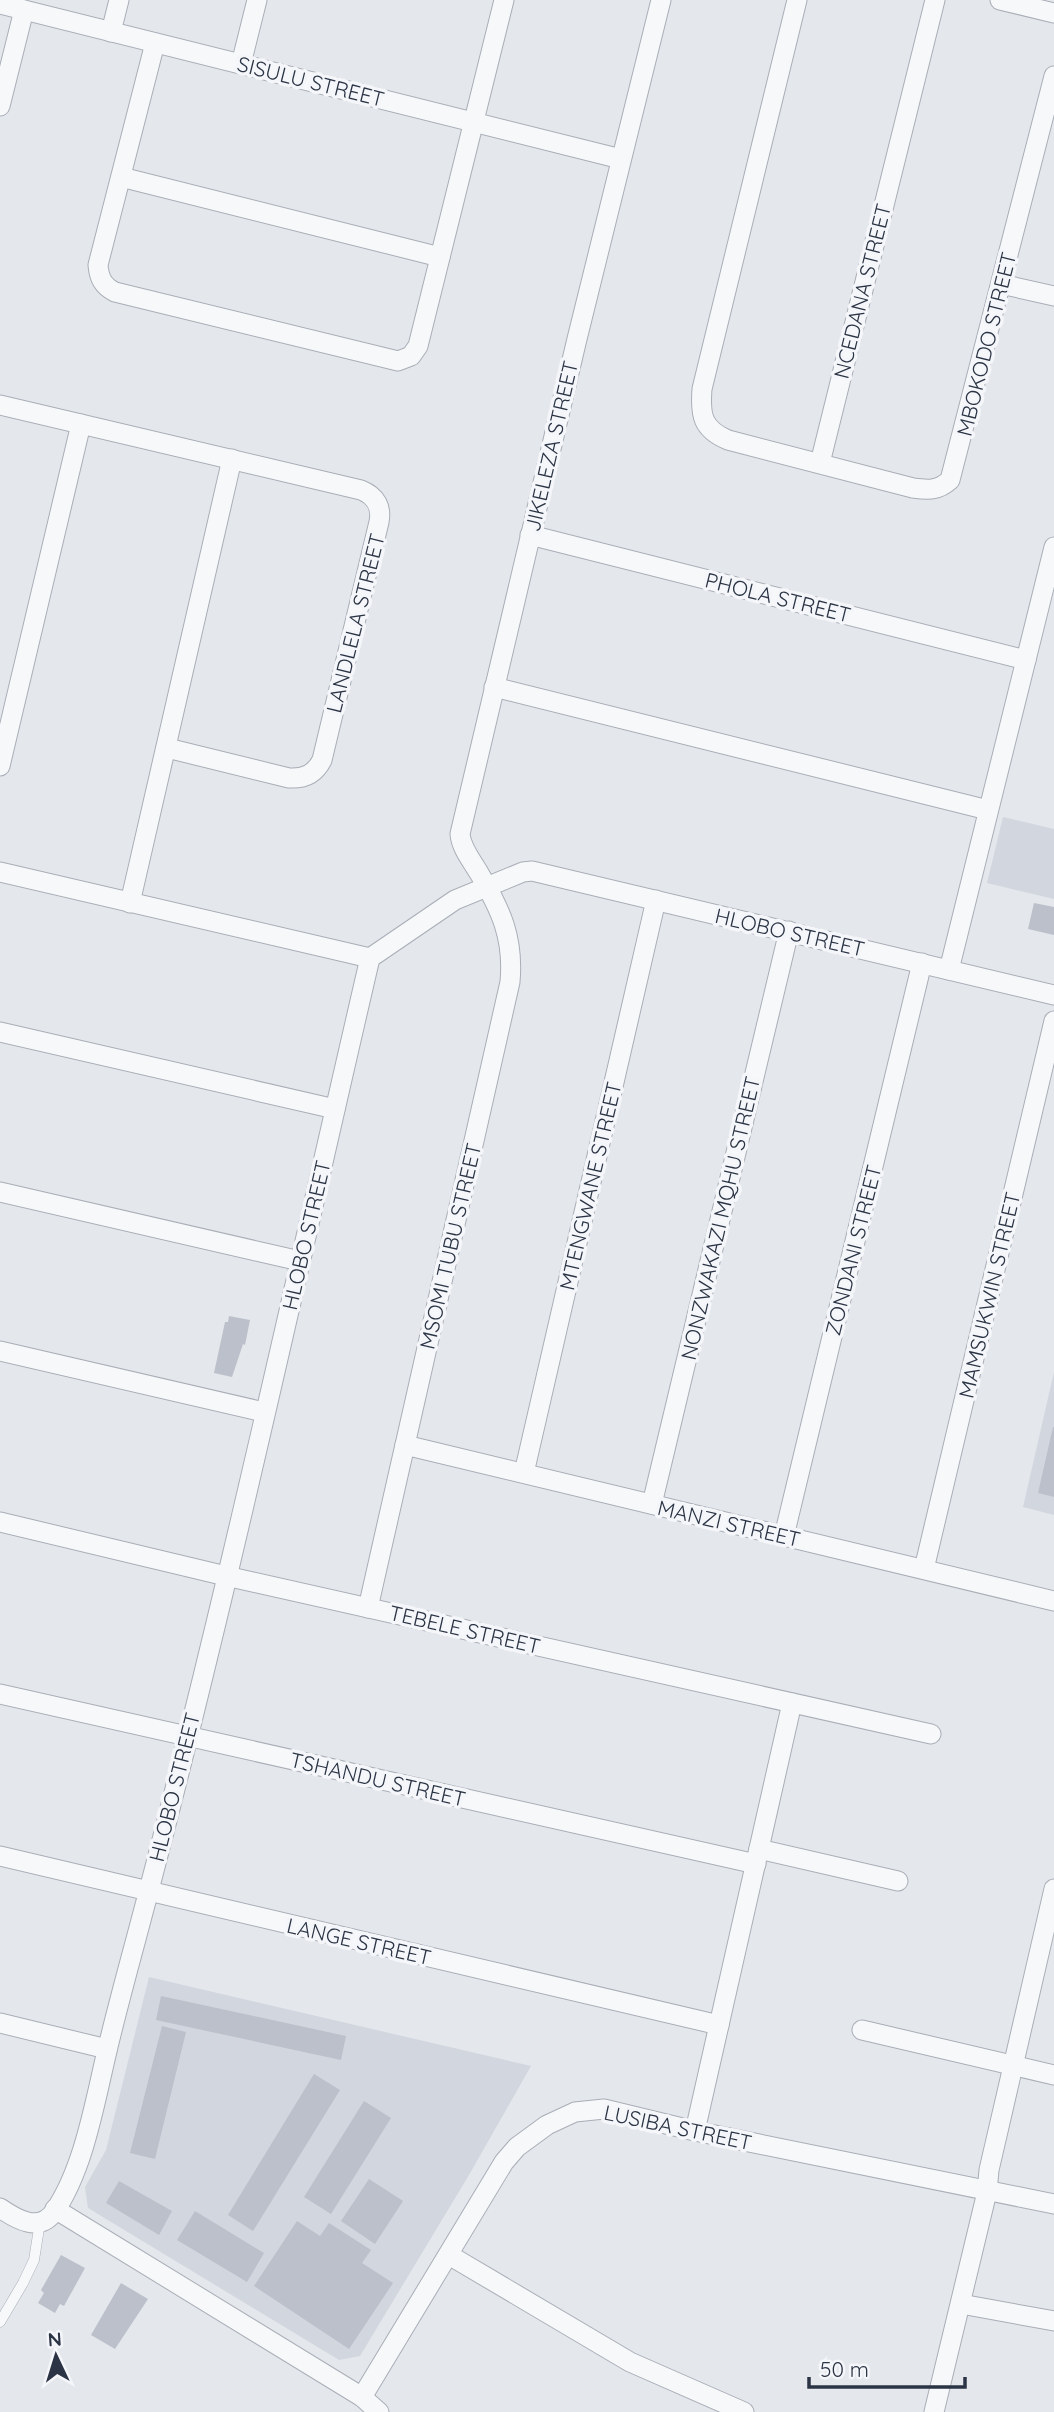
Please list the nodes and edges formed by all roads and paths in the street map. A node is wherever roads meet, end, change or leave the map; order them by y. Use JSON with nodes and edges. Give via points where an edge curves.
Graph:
{"nodes":[{"id":1,"x":119,"y":0,"type":"edge"},
{"id":2,"x":257,"y":0,"type":"edge"},
{"id":3,"x":661,"y":0,"type":"edge"},
{"id":4,"x":797,"y":0,"type":"edge"},
{"id":5,"x":935,"y":0,"type":"edge"},
{"id":6,"x":1000,"y":0,"type":"edge"},
{"id":7,"x":499,"y":1,"type":"edge"},
{"id":8,"x":0,"y":4,"type":"edge"},
{"id":9,"x":24,"y":10,"type":"junction"},
{"id":10,"x":1054,"y":13,"type":"edge"},
{"id":11,"x":111,"y":32,"type":"junction"},
{"id":12,"x":155,"y":43,"type":"junction"},
{"id":13,"x":241,"y":64,"type":"junction"},
{"id":14,"x":1054,"y":76,"type":"edge"},
{"id":15,"x":0,"y":106,"type":"edge"},
{"id":16,"x":473,"y":122,"type":"junction"},
{"id":17,"x":621,"y":159,"type":"junction"},
{"id":18,"x":121,"y":177,"type":"junction"},
{"id":19,"x":440,"y":257,"type":"junction"},
{"id":20,"x":1001,"y":284,"type":"junction"},
{"id":21,"x":1054,"y":296,"type":"edge"},
{"id":22,"x":0,"y":405,"type":"edge"},
{"id":23,"x":80,"y":424,"type":"junction"},
{"id":24,"x":232,"y":459,"type":"junction"},
{"id":25,"x":820,"y":463,"type":"junction"},
{"id":26,"x":530,"y":535,"type":"junction"},
{"id":27,"x":1054,"y":547,"type":"edge"},
{"id":28,"x":1051,"y":567,"type":"edge"},
{"id":29,"x":1026,"y":660,"type":"junction"},
{"id":30,"x":494,"y":687,"type":"junction"},
{"id":31,"x":167,"y":748,"type":"junction"},
{"id":32,"x":0,"y":766,"type":"edge"},
{"id":33,"x":988,"y":810,"type":"junction"},
{"id":34,"x":0,"y":872,"type":"edge"},
{"id":35,"x":487,"y":886,"type":"junction"},
{"id":36,"x":656,"y":900,"type":"junction"},
{"id":37,"x":130,"y":903,"type":"junction"},
{"id":38,"x":789,"y":931,"type":"junction"},
{"id":39,"x":370,"y":958,"type":"junction"},
{"id":40,"x":922,"y":963,"type":"junction"},
{"id":41,"x":948,"y":970,"type":"junction"},
{"id":42,"x":1054,"y":995,"type":"edge"},
{"id":43,"x":1054,"y":1021,"type":"edge"},
{"id":44,"x":0,"y":1032,"type":"edge"},
{"id":45,"x":335,"y":1109,"type":"junction"},
{"id":46,"x":0,"y":1192,"type":"edge"},
{"id":47,"x":300,"y":1261,"type":"junction"},
{"id":48,"x":0,"y":1351,"type":"edge"},
{"id":49,"x":264,"y":1412,"type":"junction"},
{"id":50,"x":405,"y":1445,"type":"junction"},
{"id":51,"x":524,"y":1474,"type":"junction"},
{"id":52,"x":652,"y":1504,"type":"junction"},
{"id":53,"x":0,"y":1522,"type":"edge"},
{"id":54,"x":783,"y":1536,"type":"junction"},
{"id":55,"x":924,"y":1569,"type":"junction"},
{"id":56,"x":226,"y":1576,"type":"junction"},
{"id":57,"x":1054,"y":1601,"type":"edge"},
{"id":58,"x":368,"y":1608,"type":"junction"},
{"id":59,"x":0,"y":1694,"type":"edge"},
{"id":60,"x":792,"y":1703,"type":"junction"},
{"id":61,"x":931,"y":1734,"type":"dead end"},
{"id":62,"x":187,"y":1736,"type":"junction"},
{"id":63,"x":0,"y":1856,"type":"edge"},
{"id":64,"x":758,"y":1856,"type":"junction"},
{"id":65,"x":898,"y":1881,"type":"dead end"},
{"id":66,"x":1054,"y":1889,"type":"edge"},
{"id":67,"x":149,"y":1892,"type":"junction"},
{"id":68,"x":0,"y":2023,"type":"edge"},
{"id":69,"x":719,"y":2025,"type":"junction"},
{"id":70,"x":862,"y":2030,"type":"dead end"},
{"id":71,"x":107,"y":2049,"type":"junction"},
{"id":72,"x":1013,"y":2066,"type":"junction"},
{"id":73,"x":1054,"y":2075,"type":"edge"},
{"id":74,"x":695,"y":2131,"type":"junction"},
{"id":75,"x":987,"y":2192,"type":"junction"},
{"id":76,"x":1054,"y":2204,"type":"edge"},
{"id":77,"x":0,"y":2208,"type":"edge"},
{"id":78,"x":55,"y":2209,"type":"junction"},
{"id":79,"x":40,"y":2222,"type":"junction"},
{"id":80,"x":449,"y":2255,"type":"junction"},
{"id":81,"x":961,"y":2304,"type":"junction"},
{"id":82,"x":0,"y":2322,"type":"edge"},
{"id":83,"x":1054,"y":2322,"type":"edge"},
{"id":84,"x":362,"y":2397,"type":"junction"},
{"id":85,"x":379,"y":2412,"type":"edge"},
{"id":86,"x":744,"y":2412,"type":"edge"},
{"id":87,"x":934,"y":2412,"type":"edge"}],
"edges":[{"from":1,"to":11,"type":"street"},
{"from":2,"to":13,"type":"street"},
{"from":3,"to":17,"type":"street","name":"JIKELEZA STREET"},
{"from":4,"to":25,"type":"street","via":[[702,389],[701,409],[714,434],[727,440]]},
{"from":5,"to":25,"type":"street","name":"NCEDANA STREET"},
{"from":6,"to":10,"type":"street"},
{"from":7,"to":16,"type":"street"},
{"from":8,"to":9,"type":"street","name":"SISULU STREET"},
{"from":9,"to":11,"type":"street","name":"SISULU STREET"},
{"from":9,"to":15,"type":"street"},
{"from":11,"to":12,"type":"street","name":"SISULU STREET"},
{"from":12,"to":13,"type":"street","name":"SISULU STREET"},
{"from":12,"to":18,"type":"street"},
{"from":13,"to":16,"type":"street","name":"SISULU STREET"},
{"from":14,"to":20,"type":"street","name":"MBOKODO STREET"},
{"from":16,"to":17,"type":"street","name":"SISULU STREET"},
{"from":16,"to":19,"type":"street"},
{"from":17,"to":26,"type":"street","name":"JIKELEZA STREET"},
{"from":18,"to":19,"type":"street"},
{"from":18,"to":19,"type":"street","via":[[98,265],[101,280],[116,292],[405,360],[418,346]]},
{"from":20,"to":21,"type":"street"},
{"from":20,"to":25,"type":"street","name":"MBOKODO STREET","via":[[953,471],[944,485],[913,488]]},
{"from":22,"to":23,"type":"street","name":"LANDLELA STREET"},
{"from":23,"to":24,"type":"street","name":"LANDLELA STREET"},
{"from":23,"to":32,"type":"street"},
{"from":24,"to":31,"type":"street"},
{"from":24,"to":31,"type":"street","name":"LANDLELA STREET","via":[[368,492],[381,515],[318,767],[306,776],[289,778]]},
{"from":26,"to":29,"type":"street","name":"PHOLA STREET"},
{"from":26,"to":30,"type":"street","name":"JIKELEZA STREET"},
{"from":27,"to":28,"type":"street"},
{"from":28,"to":29,"type":"street"},
{"from":29,"to":33,"type":"street"},
{"from":30,"to":33,"type":"street"},
{"from":30,"to":35,"type":"street","name":"JIKELEZA STREET","via":[[460,834]]},
{"from":31,"to":37,"type":"street"},
{"from":33,"to":41,"type":"street"},
{"from":34,"to":37,"type":"street"},
{"from":35,"to":36,"type":"street","name":"HLOBO STREET","via":[[532,871]]},
{"from":35,"to":39,"type":"street","name":"HLOBO STREET","via":[[455,900]]},
{"from":35,"to":50,"type":"street","name":"MSOMI TUBU STREET","via":[[507,929],[510,982]]},
{"from":36,"to":38,"type":"street","name":"HLOBO STREET"},
{"from":36,"to":51,"type":"street","name":"MTENGWANE STREET"},
{"from":37,"to":39,"type":"street"},
{"from":38,"to":40,"type":"street","name":"HLOBO STREET"},
{"from":38,"to":52,"type":"street","name":"NONZWAKAZI MQHU STREET"},
{"from":39,"to":45,"type":"street","name":"HLOBO STREET"},
{"from":40,"to":41,"type":"street","name":"HLOBO STREET"},
{"from":40,"to":54,"type":"street","name":"ZONDANI STREET"},
{"from":41,"to":42,"type":"street","name":"HLOBO STREET"},
{"from":43,"to":55,"type":"street","name":"MAMSUKWIN STREET"},
{"from":44,"to":45,"type":"street"},
{"from":45,"to":47,"type":"street","name":"HLOBO STREET"},
{"from":46,"to":47,"type":"street"},
{"from":47,"to":49,"type":"street","name":"HLOBO STREET"},
{"from":48,"to":49,"type":"street"},
{"from":49,"to":56,"type":"street","name":"HLOBO STREET"},
{"from":50,"to":51,"type":"street","name":"MANZI STREET"},
{"from":50,"to":58,"type":"street","name":"MSOMI TUBU STREET"},
{"from":51,"to":52,"type":"street","name":"MANZI STREET"},
{"from":52,"to":54,"type":"street","name":"MANZI STREET"},
{"from":53,"to":56,"type":"street","name":"TEBELE STREET"},
{"from":54,"to":55,"type":"street","name":"MANZI STREET"},
{"from":55,"to":57,"type":"street","name":"MANZI STREET"},
{"from":56,"to":58,"type":"street","name":"TEBELE STREET"},
{"from":56,"to":62,"type":"street","name":"HLOBO STREET"},
{"from":58,"to":60,"type":"street","name":"TEBELE STREET"},
{"from":59,"to":62,"type":"street","name":"TSHANDU STREET"},
{"from":60,"to":61,"type":"street","name":"TEBELE STREET"},
{"from":60,"to":64,"type":"street"},
{"from":62,"to":64,"type":"street","name":"TSHANDU STREET"},
{"from":62,"to":67,"type":"street","name":"HLOBO STREET"},
{"from":63,"to":67,"type":"street","name":"LANGE STREET"},
{"from":64,"to":65,"type":"street","name":"TSHANDU STREET"},
{"from":64,"to":69,"type":"street"},
{"from":66,"to":72,"type":"street"},
{"from":67,"to":69,"type":"street","name":"LANGE STREET"},
{"from":67,"to":71,"type":"street","name":"HLOBO STREET"},
{"from":68,"to":71,"type":"street"},
{"from":69,"to":74,"type":"street"},
{"from":70,"to":72,"type":"street"},
{"from":71,"to":78,"type":"street","name":"HLOBO STREET","via":[[85,2140]]},
{"from":72,"to":73,"type":"street"},
{"from":72,"to":75,"type":"street"},
{"from":74,"to":75,"type":"street","name":"LUSIBA STREET"},
{"from":74,"to":80,"type":"street","name":"LUSIBA STREET","via":[[604,2109],[575,2112],[547,2125],[504,2162]]},
{"from":75,"to":76,"type":"street","name":"LUSIBA STREET"},
{"from":75,"to":81,"type":"street"},
{"from":77,"to":79,"type":"street","via":[[25,2222]]},
{"from":78,"to":79,"type":"street"},
{"from":78,"to":84,"type":"street"},
{"from":79,"to":82,"type":"lane","via":[[34,2260]]},
{"from":80,"to":84,"type":"street","name":"LUSIBA STREET"},
{"from":80,"to":86,"type":"street","via":[[630,2362]]},
{"from":81,"to":83,"type":"street"},
{"from":81,"to":87,"type":"street"},
{"from":84,"to":85,"type":"street"}]}
